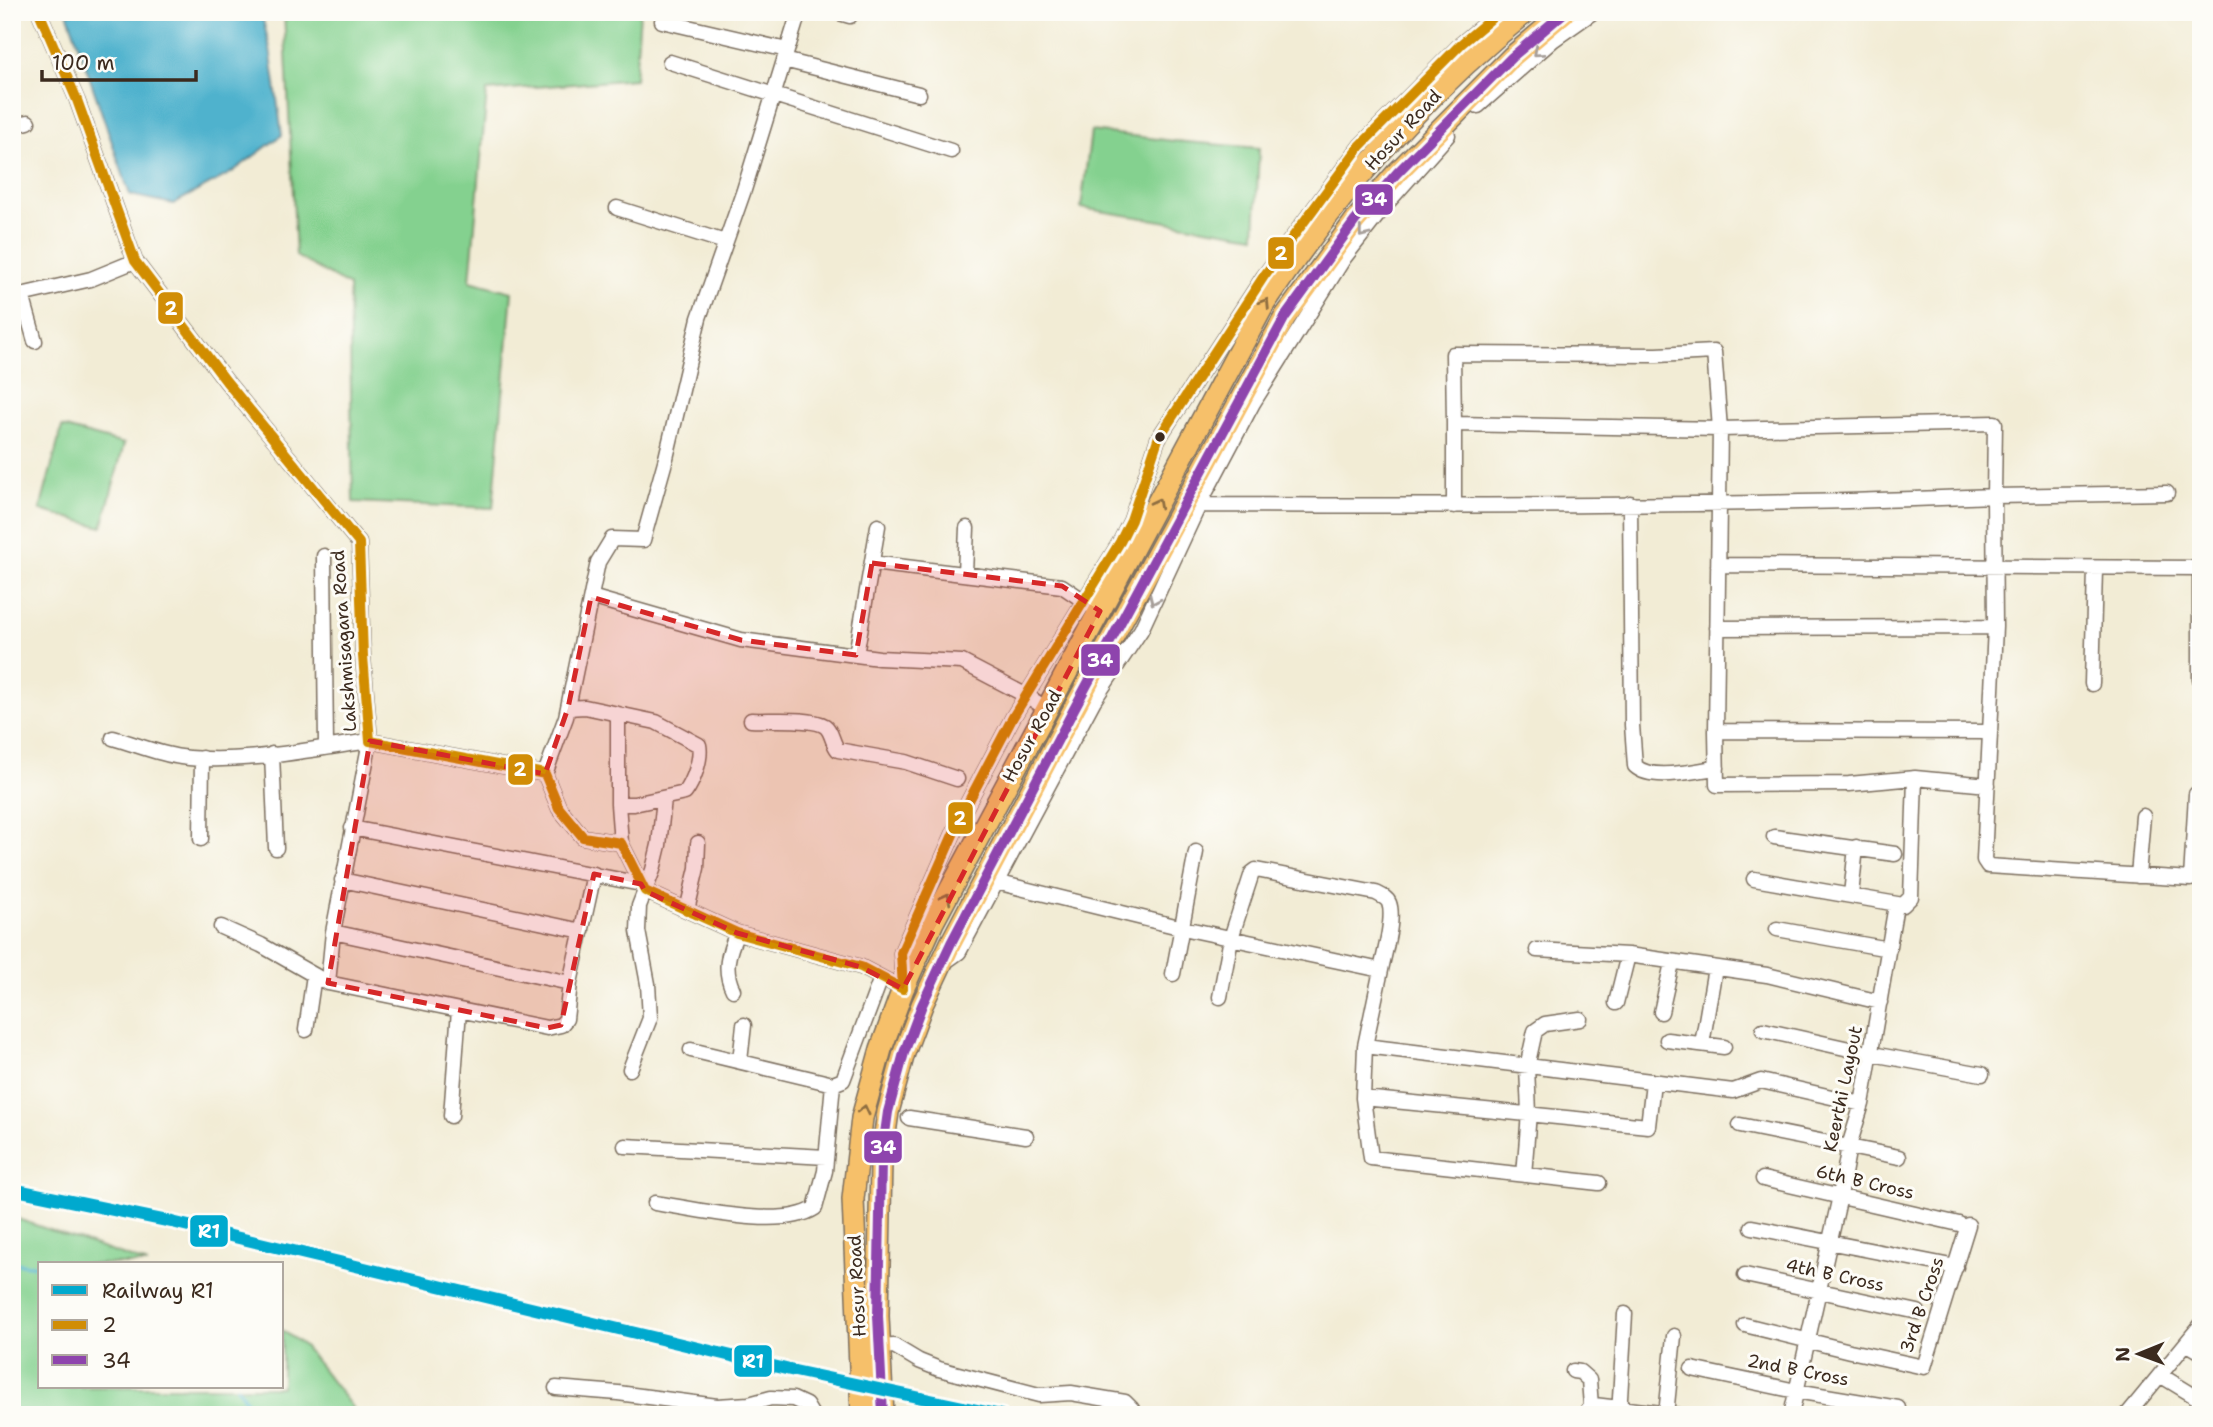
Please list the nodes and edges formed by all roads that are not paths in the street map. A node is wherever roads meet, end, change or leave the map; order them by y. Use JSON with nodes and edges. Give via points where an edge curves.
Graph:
{"nodes":[{"id":1,"x":39,"y":12,"type":"edge"},
{"id":2,"x":799,"y":12,"type":"edge"},
{"id":3,"x":836,"y":12,"type":"edge"},
{"id":4,"x":853,"y":12,"type":"edge"},
{"id":5,"x":1499,"y":12,"type":"edge"},
{"id":6,"x":1526,"y":12,"type":"edge"},
{"id":7,"x":1565,"y":12,"type":"edge"},
{"id":8,"x":1593,"y":12,"type":"edge"},
{"id":9,"x":662,"y":21,"type":"dead end"},
{"id":10,"x":786,"y":55,"type":"junction"},
{"id":11,"x":670,"y":62,"type":"dead end"},
{"id":12,"x":919,"y":94,"type":"dead end"},
{"id":13,"x":773,"y":95,"type":"junction"},
{"id":14,"x":28,"y":122,"type":"dead end"},
{"id":15,"x":12,"y":126,"type":"edge"},
{"id":16,"x":951,"y":151,"type":"dead end"},
{"id":17,"x":617,"y":208,"type":"dead end"},
{"id":18,"x":725,"y":242,"type":"junction"},
{"id":19,"x":135,"y":261,"type":"junction"},
{"id":20,"x":17,"y":296,"type":"edge"},
{"id":21,"x":34,"y":341,"type":"dead end"},
{"id":22,"x":1454,"y":424,"type":"junction"},
{"id":23,"x":1720,"y":429,"type":"junction"},
{"id":24,"x":2167,"y":493,"type":"dead end"},
{"id":25,"x":1994,"y":496,"type":"junction"},
{"id":26,"x":1720,"y":502,"type":"junction"},
{"id":27,"x":1630,"y":503,"type":"junction"},
{"id":28,"x":1199,"y":505,"type":"junction"},
{"id":29,"x":1454,"y":506,"type":"junction"},
{"id":30,"x":878,"y":526,"type":"dead end"},
{"id":31,"x":967,"y":528,"type":"dead end"},
{"id":32,"x":324,"y":556,"type":"dead end"},
{"id":33,"x":872,"y":563,"type":"junction"},
{"id":34,"x":1718,"y":565,"type":"junction"},
{"id":35,"x":2200,"y":568,"type":"edge"},
{"id":36,"x":1994,"y":569,"type":"junction"},
{"id":37,"x":2095,"y":569,"type":"junction"},
{"id":38,"x":965,"y":573,"type":"junction"},
{"id":39,"x":591,"y":597,"type":"junction"},
{"id":40,"x":1092,"y":606,"type":"junction"},
{"id":41,"x":1994,"y":626,"type":"junction"},
{"id":42,"x":1717,"y":628,"type":"junction"},
{"id":43,"x":856,"y":655,"type":"junction"},
{"id":44,"x":2200,"y":680,"type":"edge"},
{"id":45,"x":2092,"y":684,"type":"dead end"},
{"id":46,"x":1027,"y":696,"type":"junction"},
{"id":47,"x":568,"y":708,"type":"junction"},
{"id":48,"x":1047,"y":709,"type":"junction"},
{"id":49,"x":618,"y":714,"type":"junction"},
{"id":50,"x":751,"y":720,"type":"dead end"},
{"id":51,"x":1716,"y":731,"type":"junction"},
{"id":52,"x":1990,"y":732,"type":"junction"},
{"id":53,"x":113,"y":738,"type":"dead end"},
{"id":54,"x":370,"y":741,"type":"junction"},
{"id":55,"x":326,"y":747,"type":"junction"},
{"id":56,"x":272,"y":754,"type":"junction"},
{"id":57,"x":202,"y":758,"type":"junction"},
{"id":58,"x":1717,"y":768,"type":"junction"},
{"id":59,"x":545,"y":774,"type":"junction"},
{"id":60,"x":1915,"y":778,"type":"junction"},
{"id":61,"x":957,"y":779,"type":"dead end"},
{"id":62,"x":1988,"y":785,"type":"junction"},
{"id":63,"x":2196,"y":794,"type":"dead end"},
{"id":64,"x":663,"y":799,"type":"junction"},
{"id":65,"x":618,"y":804,"type":"junction"},
{"id":66,"x":2143,"y":816,"type":"dead end"},
{"id":67,"x":352,"y":828,"type":"junction"},
{"id":68,"x":1774,"y":836,"type":"dead end"},
{"id":69,"x":201,"y":839,"type":"dead end"},
{"id":70,"x":621,"y":843,"type":"junction"},
{"id":71,"x":698,"y":843,"type":"dead end"},
{"id":72,"x":1856,"y":847,"type":"junction"},
{"id":73,"x":276,"y":848,"type":"dead end"},
{"id":74,"x":1196,"y":852,"type":"dead end"},
{"id":75,"x":1895,"y":854,"type":"dead end"},
{"id":76,"x":594,"y":874,"type":"junction"},
{"id":77,"x":2138,"y":876,"type":"junction"},
{"id":78,"x":1754,"y":879,"type":"dead end"},
{"id":79,"x":342,"y":880,"type":"junction"},
{"id":80,"x":996,"y":882,"type":"junction"},
{"id":81,"x":643,"y":887,"type":"junction"},
{"id":82,"x":1851,"y":895,"type":"junction"},
{"id":83,"x":1896,"y":905,"type":"junction"},
{"id":84,"x":687,"y":910,"type":"junction"},
{"id":85,"x":221,"y":927,"type":"dead end"},
{"id":86,"x":1183,"y":928,"type":"junction"},
{"id":87,"x":1777,"y":929,"type":"dead end"},
{"id":88,"x":582,"y":931,"type":"junction"},
{"id":89,"x":333,"y":932,"type":"junction"},
{"id":90,"x":737,"y":933,"type":"junction"},
{"id":91,"x":1231,"y":938,"type":"junction"},
{"id":92,"x":1889,"y":949,"type":"junction"},
{"id":93,"x":1537,"y":950,"type":"dead end"},
{"id":94,"x":1628,"y":956,"type":"junction"},
{"id":95,"x":1672,"y":963,"type":"junction"},
{"id":96,"x":942,"y":964,"type":"junction"},
{"id":97,"x":1715,"y":968,"type":"junction"},
{"id":98,"x":1381,"y":970,"type":"junction"},
{"id":99,"x":1173,"y":974,"type":"dead end"},
{"id":100,"x":314,"y":975,"type":"junction"},
{"id":101,"x":881,"y":978,"type":"junction"},
{"id":102,"x":328,"y":983,"type":"junction"},
{"id":103,"x":570,"y":984,"type":"junction"},
{"id":104,"x":902,"y":989,"type":"junction"},
{"id":105,"x":733,"y":990,"type":"dead end"},
{"id":106,"x":1220,"y":997,"type":"dead end"},
{"id":107,"x":1880,"y":1002,"type":"junction"},
{"id":108,"x":1616,"y":1003,"type":"dead end"},
{"id":109,"x":459,"y":1010,"type":"junction"},
{"id":110,"x":1661,"y":1012,"type":"dead end"},
{"id":111,"x":1580,"y":1019,"type":"dead end"},
{"id":112,"x":744,"y":1025,"type":"dead end"},
{"id":113,"x":306,"y":1030,"type":"dead end"},
{"id":114,"x":1763,"y":1030,"type":"dead end"},
{"id":115,"x":1667,"y":1040,"type":"dead end"},
{"id":116,"x":1702,"y":1044,"type":"junction"},
{"id":117,"x":1365,"y":1046,"type":"junction"},
{"id":118,"x":1724,"y":1047,"type":"dead end"},
{"id":119,"x":691,"y":1050,"type":"dead end"},
{"id":120,"x":1872,"y":1054,"type":"junction"},
{"id":121,"x":740,"y":1061,"type":"junction"},
{"id":122,"x":1527,"y":1067,"type":"junction"},
{"id":123,"x":630,"y":1069,"type":"dead end"},
{"id":124,"x":1982,"y":1074,"type":"dead end"},
{"id":125,"x":1653,"y":1082,"type":"junction"},
{"id":126,"x":833,"y":1084,"type":"junction"},
{"id":127,"x":1363,"y":1098,"type":"junction"},
{"id":128,"x":1862,"y":1104,"type":"junction"},
{"id":129,"x":1529,"y":1113,"type":"junction"},
{"id":130,"x":451,"y":1116,"type":"dead end"},
{"id":131,"x":909,"y":1118,"type":"dead end"},
{"id":132,"x":1740,"y":1125,"type":"dead end"},
{"id":133,"x":1026,"y":1136,"type":"dead end"},
{"id":134,"x":625,"y":1146,"type":"dead end"},
{"id":135,"x":1849,"y":1146,"type":"junction"},
{"id":136,"x":826,"y":1157,"type":"junction"},
{"id":137,"x":1899,"y":1157,"type":"dead end"},
{"id":138,"x":1524,"y":1175,"type":"junction"},
{"id":139,"x":1763,"y":1179,"type":"dead end"},
{"id":140,"x":1599,"y":1183,"type":"dead end"},
{"id":141,"x":1840,"y":1196,"type":"junction"},
{"id":142,"x":655,"y":1203,"type":"dead end"},
{"id":143,"x":1964,"y":1225,"type":"joint"},
{"id":144,"x":1752,"y":1227,"type":"dead end"},
{"id":145,"x":1830,"y":1242,"type":"junction"},
{"id":146,"x":1956,"y":1267,"type":"junction"},
{"id":147,"x":1745,"y":1275,"type":"dead end"},
{"id":148,"x":1819,"y":1292,"type":"junction"},
{"id":149,"x":1918,"y":1312,"type":"dead end"},
{"id":150,"x":1625,"y":1314,"type":"dead end"},
{"id":151,"x":1745,"y":1325,"type":"dead end"},
{"id":152,"x":2201,"y":1325,"type":"edge"},
{"id":153,"x":1674,"y":1336,"type":"dead end"},
{"id":154,"x":1808,"y":1342,"type":"junction"},
{"id":155,"x":2186,"y":1343,"type":"junction"},
{"id":156,"x":879,"y":1347,"type":"junction"},
{"id":157,"x":2201,"y":1352,"type":"edge"},
{"id":158,"x":1692,"y":1369,"type":"dead end"},
{"id":159,"x":1573,"y":1371,"type":"dead end"},
{"id":160,"x":2160,"y":1375,"type":"junction"},
{"id":161,"x":556,"y":1388,"type":"dead end"},
{"id":162,"x":1796,"y":1391,"type":"junction"},
{"id":163,"x":658,"y":1400,"type":"junction"},
{"id":164,"x":2201,"y":1400,"type":"edge"},
{"id":165,"x":1898,"y":1408,"type":"dead end"},
{"id":166,"x":1589,"y":1410,"type":"edge"},
{"id":167,"x":1620,"y":1411,"type":"edge"},
{"id":168,"x":1670,"y":1414,"type":"edge"},
{"id":169,"x":666,"y":1415,"type":"edge"},
{"id":170,"x":812,"y":1415,"type":"edge"},
{"id":171,"x":863,"y":1415,"type":"edge"},
{"id":172,"x":883,"y":1415,"type":"edge"},
{"id":173,"x":1132,"y":1415,"type":"edge"},
{"id":174,"x":1791,"y":1415,"type":"edge"},
{"id":175,"x":2127,"y":1415,"type":"edge"}],
"edges":[{"from":1,"to":19,"type":"street","name":"Lakshmisagara Road","via":[[77,100]]},
{"from":2,"to":10,"type":"street"},
{"from":3,"to":4,"type":"street","via":[[850,16]]},
{"from":5,"to":40,"type":"street","via":[[1360,146],[1264,276],[1158,439],[1131,520]]},
{"from":40,"to":6,"type":"highway","name":"Hosur Road","one_way":true,"via":[[1264,304],[1311,237],[1390,142]]},
{"from":7,"to":96,"type":"highway","name":"Hosur Road","via":[[1493,75],[1397,173],[1355,221],[1285,317],[1047,758]]},
{"from":8,"to":28,"type":"street","one_way":true,"via":[[1489,96],[1388,202],[1302,323]]},
{"from":9,"to":10,"type":"street"},
{"from":10,"to":12,"type":"street"},
{"from":10,"to":13,"type":"street"},
{"from":11,"to":13,"type":"street"},
{"from":13,"to":16,"type":"street"},
{"from":13,"to":18,"type":"street"},
{"from":14,"to":15,"type":"street"},
{"from":17,"to":18,"type":"street"},
{"from":18,"to":39,"type":"street","via":[[699,318],[643,540],[612,539],[598,562]]},
{"from":19,"to":20,"type":"street","via":[[91,279]]},
{"from":19,"to":54,"type":"street","name":"Lakshmisagara Road","via":[[359,543]]},
{"from":20,"to":21,"type":"street"},
{"from":22,"to":23,"type":"street"},
{"from":22,"to":23,"type":"street","via":[[1453,354],[1714,352]]},
{"from":22,"to":29,"type":"street"},
{"from":23,"to":25,"type":"street","via":[[1995,423]]},
{"from":23,"to":26,"type":"street"},
{"from":24,"to":25,"type":"street"},
{"from":25,"to":26,"type":"street"},
{"from":25,"to":36,"type":"street"},
{"from":26,"to":27,"type":"street"},
{"from":26,"to":34,"type":"street"},
{"from":27,"to":29,"type":"street"},
{"from":27,"to":58,"type":"street","via":[[1635,766],[1653,775]]},
{"from":28,"to":29,"type":"street"},
{"from":28,"to":80,"type":"street","one_way":true,"via":[[1141,630],[1094,700]]},
{"from":30,"to":33,"type":"street"},
{"from":31,"to":38,"type":"street"},
{"from":32,"to":55,"type":"street"},
{"from":33,"to":38,"type":"street"},
{"from":33,"to":43,"type":"street"},
{"from":34,"to":36,"type":"street"},
{"from":34,"to":42,"type":"street"},
{"from":35,"to":37,"type":"street"},
{"from":35,"to":44,"type":"street"},
{"from":36,"to":37,"type":"street"},
{"from":36,"to":41,"type":"street"},
{"from":37,"to":45,"type":"street"},
{"from":38,"to":40,"type":"street","via":[[1062,586]]},
{"from":39,"to":43,"type":"street","via":[[741,640]]},
{"from":39,"to":47,"type":"street"},
{"from":40,"to":46,"type":"street"},
{"from":40,"to":48,"type":"highway","name":"Hosur Road"},
{"from":41,"to":42,"type":"street"},
{"from":41,"to":52,"type":"street"},
{"from":42,"to":51,"type":"street"},
{"from":43,"to":46,"type":"street","via":[[962,662]]},
{"from":46,"to":48,"type":"street"},
{"from":46,"to":104,"type":"street","via":[[962,812],[935,871],[901,953]]},
{"from":47,"to":49,"type":"street"},
{"from":47,"to":59,"type":"street"},
{"from":104,"to":48,"type":"highway","name":"Hosur Road","one_way":true},
{"from":49,"to":64,"type":"street","via":[[661,724],[699,745],[690,787]]},
{"from":49,"to":65,"type":"street"},
{"from":50,"to":61,"type":"street","via":[[814,723],[830,732],[838,750],[906,762]]},
{"from":51,"to":52,"type":"street"},
{"from":51,"to":58,"type":"street"},
{"from":52,"to":62,"type":"street"},
{"from":53,"to":57,"type":"street","via":[[172,755]]},
{"from":54,"to":55,"type":"street"},
{"from":54,"to":59,"type":"street","name":"Lakshmisagara Road"},
{"from":54,"to":67,"type":"street"},
{"from":55,"to":56,"type":"street"},
{"from":56,"to":57,"type":"street"},
{"from":56,"to":73,"type":"street"},
{"from":57,"to":69,"type":"street"},
{"from":58,"to":60,"type":"street","via":[[1717,785],[1849,784]]},
{"from":59,"to":70,"type":"street","via":[[559,808],[583,837]]},
{"from":60,"to":62,"type":"street"},
{"from":60,"to":83,"type":"street","name":"Keerthi Layout","via":[[1912,897]]},
{"from":62,"to":77,"type":"street","via":[[1984,860],[1988,866]]},
{"from":63,"to":77,"type":"street","via":[[2191,879]]},
{"from":64,"to":65,"type":"street"},
{"from":64,"to":81,"type":"street","via":[[659,845]]},
{"from":65,"to":70,"type":"street"},
{"from":66,"to":77,"type":"street"},
{"from":67,"to":76,"type":"street"},
{"from":67,"to":79,"type":"street"},
{"from":68,"to":72,"type":"street"},
{"from":70,"to":81,"type":"street"},
{"from":71,"to":84,"type":"street"},
{"from":72,"to":75,"type":"street"},
{"from":72,"to":82,"type":"street"},
{"from":74,"to":86,"type":"street"},
{"from":76,"to":81,"type":"street"},
{"from":76,"to":88,"type":"street"},
{"from":78,"to":82,"type":"street"},
{"from":79,"to":88,"type":"street"},
{"from":79,"to":89,"type":"street"},
{"from":80,"to":86,"type":"street"},
{"from":80,"to":96,"type":"street","via":[[959,952]]},
{"from":81,"to":84,"type":"street"},
{"from":81,"to":123,"type":"street","via":[[638,931],[650,1018]]},
{"from":82,"to":83,"type":"street"},
{"from":83,"to":92,"type":"street","name":"Keerthi Layout"},
{"from":84,"to":90,"type":"street"},
{"from":85,"to":100,"type":"street"},
{"from":86,"to":91,"type":"street"},
{"from":86,"to":99,"type":"street"},
{"from":87,"to":92,"type":"street"},
{"from":88,"to":103,"type":"street"},
{"from":89,"to":102,"type":"street"},
{"from":89,"to":103,"type":"street"},
{"from":90,"to":101,"type":"street","via":[[861,968]]},
{"from":90,"to":105,"type":"street","via":[[727,962]]},
{"from":91,"to":98,"type":"street"},
{"from":91,"to":98,"type":"street","via":[[1251,873],[1256,870],[1376,893],[1388,900],[1391,908]]},
{"from":91,"to":106,"type":"street"},
{"from":92,"to":107,"type":"street","name":"Keerthi Layout"},
{"from":93,"to":94,"type":"street"},
{"from":94,"to":95,"type":"street"},
{"from":94,"to":108,"type":"street"},
{"from":95,"to":97,"type":"street"},
{"from":95,"to":110,"type":"street"},
{"from":96,"to":156,"type":"highway","name":"Hosur Road","via":[[922,1005],[888,1112],[879,1187]]},
{"from":97,"to":107,"type":"street","via":[[1767,975]]},
{"from":97,"to":116,"type":"street"},
{"from":98,"to":117,"type":"street"},
{"from":100,"to":102,"type":"street"},
{"from":100,"to":113,"type":"street"},
{"from":101,"to":104,"type":"street"},
{"from":101,"to":126,"type":"street","via":[[843,1080]]},
{"from":102,"to":109,"type":"street"},
{"from":103,"to":109,"type":"street","via":[[566,1019],[561,1025],[547,1028]]},
{"from":171,"to":104,"type":"highway","name":"Hosur Road","one_way":true,"via":[[853,1199],[869,1089]]},
{"from":107,"to":120,"type":"street","name":"Keerthi Layout"},
{"from":109,"to":130,"type":"street"},
{"from":111,"to":122,"type":"street","via":[[1545,1024],[1535,1031]]},
{"from":112,"to":121,"type":"street"},
{"from":114,"to":120,"type":"street"},
{"from":115,"to":116,"type":"street"},
{"from":116,"to":118,"type":"street"},
{"from":117,"to":122,"type":"street"},
{"from":117,"to":127,"type":"street"},
{"from":119,"to":121,"type":"street"},
{"from":120,"to":124,"type":"street"},
{"from":120,"to":128,"type":"street","name":"Keerthi Layout"},
{"from":121,"to":126,"type":"street"},
{"from":122,"to":125,"type":"street"},
{"from":122,"to":129,"type":"street"},
{"from":125,"to":128,"type":"street","via":[[1733,1091],[1761,1081]]},
{"from":125,"to":129,"type":"street","via":[[1648,1126]]},
{"from":126,"to":136,"type":"street"},
{"from":127,"to":129,"type":"street"},
{"from":127,"to":138,"type":"street","via":[[1371,1158]]},
{"from":128,"to":135,"type":"street","name":"Keerthi Layout"},
{"from":129,"to":138,"type":"street"},
{"from":131,"to":133,"type":"street"},
{"from":132,"to":135,"type":"street"},
{"from":134,"to":136,"type":"street"},
{"from":135,"to":137,"type":"street"},
{"from":135,"to":141,"type":"street","name":"Keerthi Layout"},
{"from":136,"to":142,"type":"street","via":[[815,1208],[805,1214],[775,1219]]},
{"from":138,"to":140,"type":"street"},
{"from":139,"to":141,"type":"street","name":"6th B Cross"},
{"from":141,"to":143,"type":"street","name":"6th B Cross"},
{"from":141,"to":145,"type":"street","name":"Keerthi Layout"},
{"from":143,"to":146,"type":"street","name":"3rd B Cross"},
{"from":144,"to":145,"type":"street"},
{"from":145,"to":146,"type":"street"},
{"from":145,"to":148,"type":"street","name":"Keerthi Layout"},
{"from":146,"to":154,"type":"street","name":"3rd B Cross","via":[[1924,1367]]},
{"from":147,"to":148,"type":"street","name":"4th B Cross"},
{"from":148,"to":149,"type":"street","name":"4th B Cross"},
{"from":148,"to":154,"type":"street","name":"Keerthi Layout"},
{"from":150,"to":167,"type":"street"},
{"from":151,"to":154,"type":"street"},
{"from":152,"to":155,"type":"street"},
{"from":153,"to":168,"type":"street"},
{"from":154,"to":162,"type":"street","name":"Keerthi Layout"},
{"from":155,"to":157,"type":"street"},
{"from":155,"to":160,"type":"street"},
{"from":156,"to":172,"type":"highway","name":"Hosur Road"},
{"from":156,"to":173,"type":"street","via":[[894,1346],[939,1369],[1039,1395],[1071,1393],[1125,1402]]},
{"from":158,"to":162,"type":"street","name":"2nd B Cross"},
{"from":159,"to":166,"type":"street","via":[[1589,1380]]},
{"from":160,"to":164,"type":"street"},
{"from":160,"to":175,"type":"street"},
{"from":161,"to":163,"type":"street"},
{"from":162,"to":165,"type":"street","name":"2nd B Cross"},
{"from":162,"to":174,"type":"street","name":"Keerthi Layout"},
{"from":163,"to":169,"type":"street"},
{"from":163,"to":170,"type":"street","via":[[717,1406],[793,1399],[806,1405]]},
{"from":166,"to":167,"type":"street"},
{"from":167,"to":168,"type":"street"}]}
